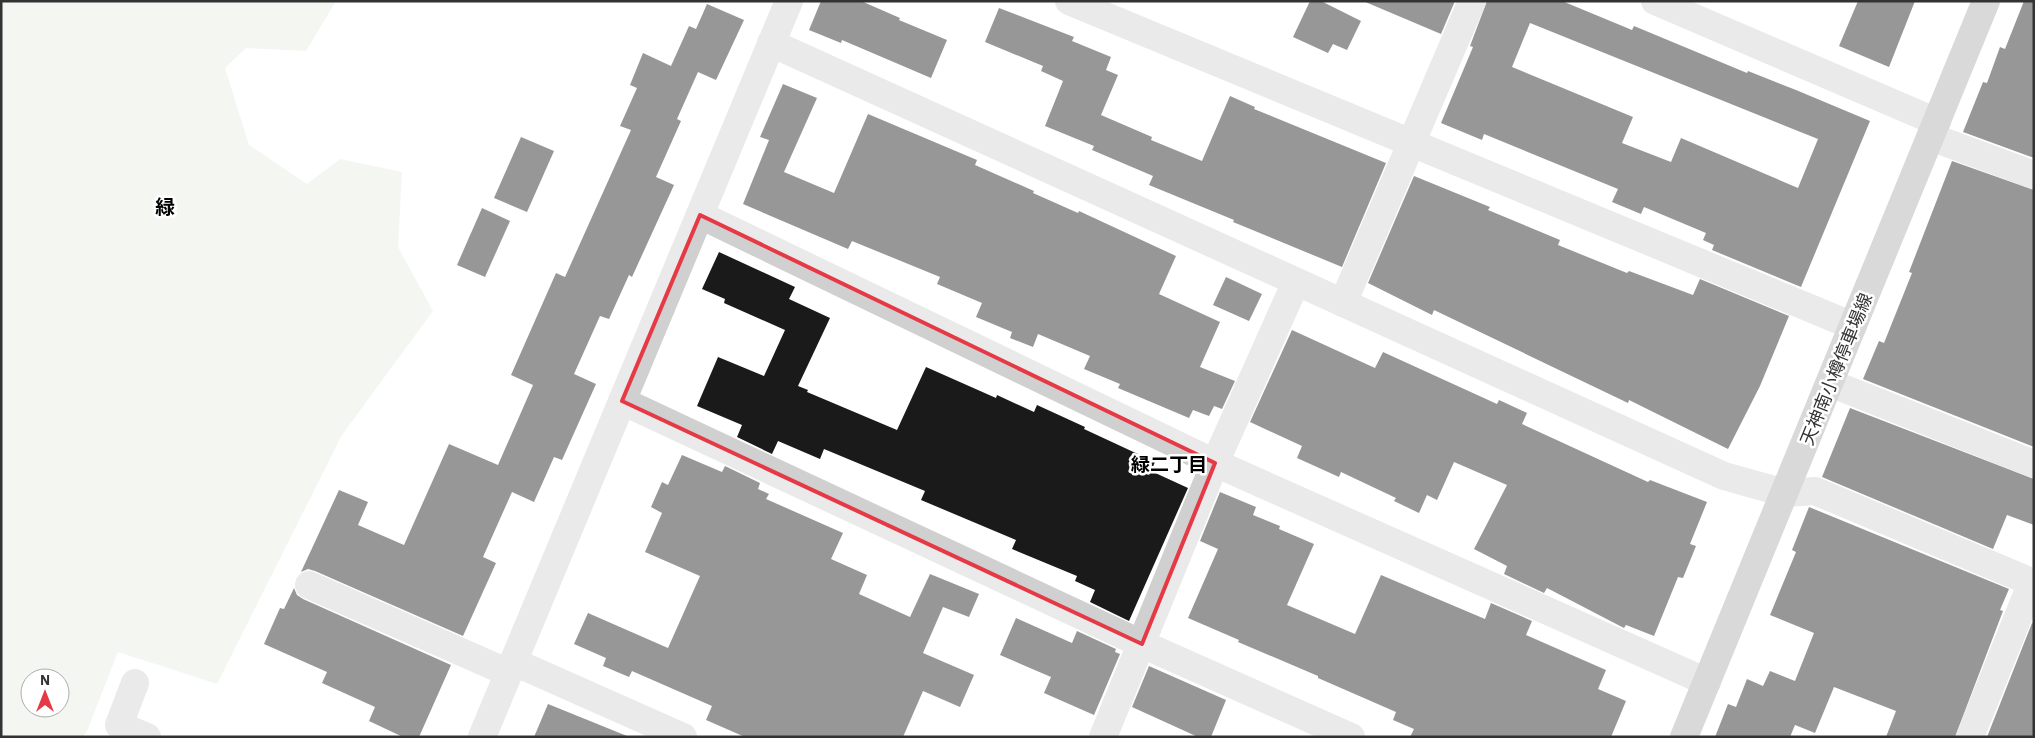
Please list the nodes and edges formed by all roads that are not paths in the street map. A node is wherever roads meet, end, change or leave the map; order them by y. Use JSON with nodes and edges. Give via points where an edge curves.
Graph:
{"nodes":[{"id":1,"x":789,"y":1,"type":"edge"},
{"id":2,"x":1069,"y":1,"type":"edge"},
{"id":3,"x":1472,"y":1,"type":"edge"},
{"id":4,"x":1655,"y":1,"type":"edge"},
{"id":5,"x":1986,"y":1,"type":"edge"},
{"id":6,"x":771,"y":43,"type":"junction"},
{"id":7,"x":1934,"y":129,"type":"junction"},
{"id":8,"x":1411,"y":143,"type":"junction"},
{"id":9,"x":2034,"y":175,"type":"edge"},
{"id":10,"x":700,"y":215,"type":"junction"},
{"id":11,"x":1296,"y":282,"type":"junction"},
{"id":12,"x":1344,"y":303,"type":"junction"},
{"id":13,"x":1853,"y":326,"type":"junction"},
{"id":14,"x":1830,"y":383,"type":"junction"},
{"id":15,"x":622,"y":401,"type":"junction"},
{"id":16,"x":1215,"y":463,"type":"junction"},
{"id":17,"x":2034,"y":464,"type":"edge"},
{"id":18,"x":1785,"y":493,"type":"junction"},
{"id":19,"x":2033,"y":583,"type":"edge"},
{"id":20,"x":309,"y":585,"type":"dead end"},
{"id":21,"x":1142,"y":644,"type":"junction"},
{"id":22,"x":511,"y":668,"type":"junction"},
{"id":23,"x":1707,"y":682,"type":"junction"},
{"id":24,"x":136,"y":683,"type":"dead end"},
{"id":25,"x":146,"y":737,"type":"edge"},
{"id":26,"x":482,"y":737,"type":"edge"},
{"id":27,"x":684,"y":737,"type":"edge"},
{"id":28,"x":1103,"y":737,"type":"edge"},
{"id":29,"x":1351,"y":737,"type":"edge"},
{"id":30,"x":1684,"y":737,"type":"edge"},
{"id":31,"x":1970,"y":737,"type":"edge"}],
"edges":[{"from":1,"to":6,"type":"street"},
{"from":2,"to":8,"type":"street"},
{"from":3,"to":8,"type":"street"},
{"from":4,"to":7,"type":"street"},
{"from":5,"to":7,"type":"main road","name":"天神南小樽停車場線"},
{"from":6,"to":10,"type":"street"},
{"from":6,"to":11,"type":"street"},
{"from":7,"to":9,"type":"street"},
{"from":7,"to":13,"type":"main road","name":"天神南小樽停車場線"},
{"from":8,"to":12,"type":"street"},
{"from":8,"to":13,"type":"street"},
{"from":10,"to":15,"type":"street"},
{"from":10,"to":16,"type":"street"},
{"from":11,"to":12,"type":"street"},
{"from":11,"to":16,"type":"street"},
{"from":12,"to":18,"type":"street","via":[[1724,476]]},
{"from":13,"to":14,"type":"main road","name":"天神南小樽停車場線"},
{"from":14,"to":17,"type":"street"},
{"from":14,"to":18,"type":"main road","name":"天神南小樽停車場線"},
{"from":15,"to":21,"type":"street"},
{"from":15,"to":22,"type":"street"},
{"from":16,"to":21,"type":"street"},
{"from":16,"to":23,"type":"street"},
{"from":18,"to":19,"type":"street","via":[[1816,491]]},
{"from":18,"to":23,"type":"main road","name":"天神南小樽停車場線"},
{"from":19,"to":31,"type":"street"},
{"from":20,"to":22,"type":"street"},
{"from":21,"to":28,"type":"street"},
{"from":21,"to":29,"type":"street"},
{"from":22,"to":26,"type":"street"},
{"from":22,"to":27,"type":"street"},
{"from":23,"to":30,"type":"main road","name":"天神南小樽停車場線"},
{"from":24,"to":25,"type":"street","via":[[118,725]]}]}
